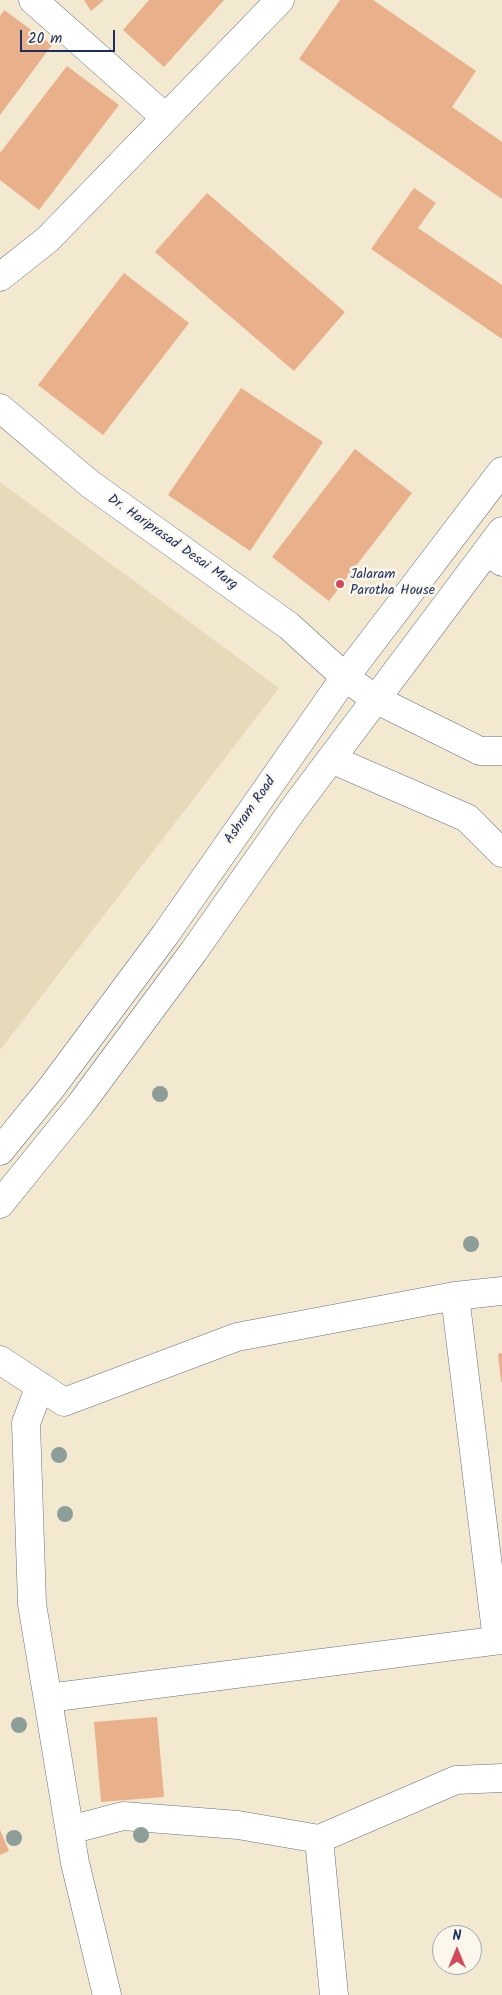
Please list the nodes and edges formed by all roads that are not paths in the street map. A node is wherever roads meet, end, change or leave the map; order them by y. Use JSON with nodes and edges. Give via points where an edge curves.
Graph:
{"nodes":[{"id":1,"x":33,"y":0,"type":"edge"},
{"id":2,"x":280,"y":0,"type":"edge"},
{"id":3,"x":165,"y":117,"type":"junction"},
{"id":4,"x":0,"y":277,"type":"edge"},
{"id":5,"x":0,"y":408,"type":"edge"},
{"id":6,"x":502,"y":471,"type":"edge"},
{"id":7,"x":497,"y":548,"type":"edge"},
{"id":8,"x":345,"y":677,"type":"junction"},
{"id":9,"x":375,"y":699,"type":"junction"},
{"id":10,"x":502,"y":751,"type":"edge"},
{"id":11,"x":331,"y":759,"type":"junction"},
{"id":12,"x":502,"y":853,"type":"edge"},
{"id":13,"x":0,"y":1151,"type":"edge"},
{"id":14,"x":0,"y":1204,"type":"edge"},
{"id":15,"x":502,"y":1292,"type":"edge"},
{"id":16,"x":455,"y":1296,"type":"junction"},
{"id":17,"x":0,"y":1360,"type":"edge"},
{"id":18,"x":40,"y":1386,"type":"junction"},
{"id":19,"x":499,"y":1640,"type":"edge"},
{"id":20,"x":48,"y":1698,"type":"junction"},
{"id":21,"x":502,"y":1778,"type":"edge"},
{"id":22,"x":70,"y":1830,"type":"junction"},
{"id":23,"x":319,"y":1839,"type":"junction"},
{"id":24,"x":107,"y":1995,"type":"edge"},
{"id":25,"x":334,"y":1995,"type":"edge"}],
"edges":[{"from":1,"to":3,"type":"street"},
{"from":2,"to":3,"type":"street"},
{"from":3,"to":4,"type":"street","via":[[48,239]]},
{"from":5,"to":8,"type":"street","name":"Dr. Hariprasad Desai Marg","via":[[90,484],[289,626]]},
{"from":6,"to":8,"type":"street","name":"Ashram Road"},
{"from":7,"to":9,"type":"street"},
{"from":8,"to":9,"type":"street","name":"Dr. Hariprasad Desai Marg"},
{"from":8,"to":13,"type":"street","name":"Ashram Road","via":[[165,935]]},
{"from":9,"to":10,"type":"street","name":"Dr. Hariprasad Desai Marg","via":[[480,751]]},
{"from":9,"to":11,"type":"street"},
{"from":11,"to":12,"type":"street","via":[[467,818]]},
{"from":11,"to":14,"type":"street","via":[[80,1105]]},
{"from":15,"to":16,"type":"street"},
{"from":16,"to":18,"type":"street","via":[[238,1337],[64,1402]]},
{"from":16,"to":19,"type":"street"},
{"from":17,"to":18,"type":"street"},
{"from":18,"to":20,"type":"street","via":[[26,1423],[32,1604]]},
{"from":19,"to":20,"type":"street"},
{"from":20,"to":22,"type":"street"},
{"from":21,"to":23,"type":"street","via":[[456,1780]]},
{"from":22,"to":23,"type":"street","via":[[123,1816],[238,1825]]},
{"from":22,"to":24,"type":"street"},
{"from":23,"to":25,"type":"street"}]}
